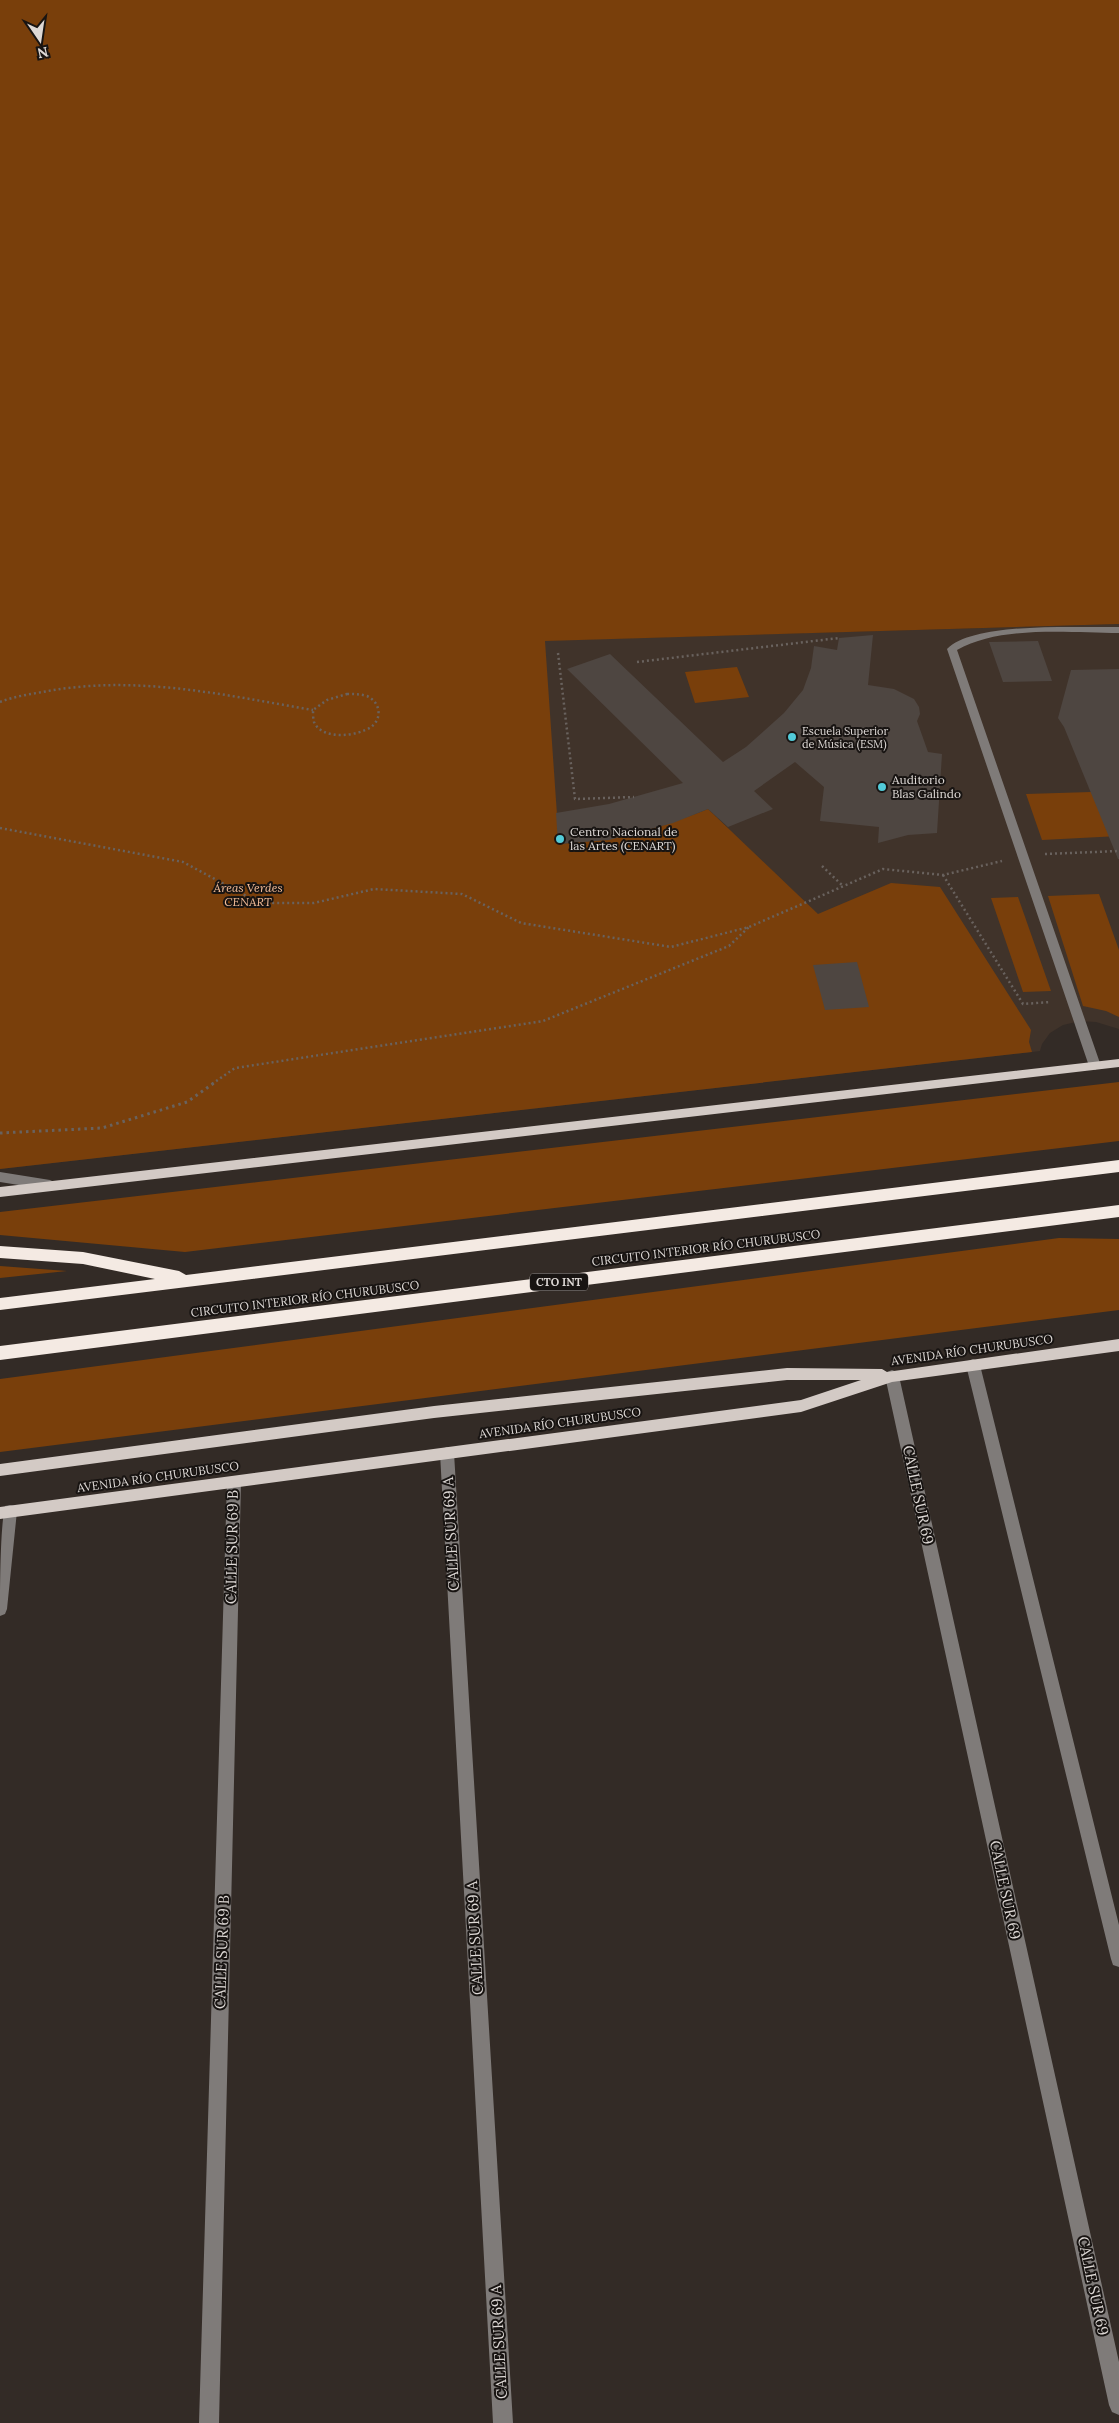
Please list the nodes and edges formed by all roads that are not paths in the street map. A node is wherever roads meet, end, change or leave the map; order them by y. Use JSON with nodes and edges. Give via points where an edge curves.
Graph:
{"nodes":[{"id":1,"x":1119,"y":630,"type":"edge"},
{"id":2,"x":1119,"y":1063,"type":"edge"},
{"id":3,"x":1095,"y":1066,"type":"junction"},
{"id":4,"x":1119,"y":1166,"type":"edge"},
{"id":5,"x":0,"y":1177,"type":"edge"},
{"id":6,"x":53,"y":1186,"type":"junction"},
{"id":7,"x":0,"y":1192,"type":"edge"},
{"id":8,"x":1116,"y":1212,"type":"edge"},
{"id":9,"x":0,"y":1252,"type":"edge"},
{"id":10,"x":192,"y":1280,"type":"junction"},
{"id":11,"x":0,"y":1304,"type":"edge"},
{"id":12,"x":1119,"y":1345,"type":"edge"},
{"id":13,"x":0,"y":1353,"type":"edge"},
{"id":14,"x":973,"y":1365,"type":"junction"},
{"id":15,"x":892,"y":1376,"type":"junction"},
{"id":16,"x":447,"y":1453,"type":"junction"},
{"id":17,"x":0,"y":1470,"type":"edge"},
{"id":18,"x":234,"y":1482,"type":"junction"},
{"id":19,"x":5,"y":1512,"type":"edge"},
{"id":20,"x":0,"y":1609,"type":"edge"},
{"id":21,"x":1119,"y":1959,"type":"edge"},
{"id":22,"x":1119,"y":2405,"type":"edge"},
{"id":23,"x":209,"y":2423,"type":"edge"},
{"id":24,"x":503,"y":2423,"type":"edge"}],
"edges":[{"from":1,"to":3,"type":"street","via":[[998,633],[974,637],[952,649]]},
{"from":2,"to":3,"type":"main road"},
{"from":3,"to":6,"type":"main road"},
{"from":4,"to":10,"type":"highway"},
{"from":5,"to":6,"type":"street"},
{"from":6,"to":7,"type":"main road"},
{"from":8,"to":13,"type":"highway","name":"CIRCUITO INTERIOR RÍO CHURUBUSCO","number":"CTO INT"},
{"from":9,"to":10,"type":"highway","via":[[83,1258]]},
{"from":10,"to":11,"type":"highway"},
{"from":12,"to":14,"type":"main road","name":"AVENIDA RÍO CHURUBUSCO"},
{"from":14,"to":15,"type":"main road","name":"AVENIDA RÍO CHURUBUSCO"},
{"from":14,"to":21,"type":"street"},
{"from":15,"to":16,"type":"main road","name":"AVENIDA RÍO CHURUBUSCO","via":[[801,1406]]},
{"from":15,"to":17,"type":"main road","via":[[787,1374],[434,1412]]},
{"from":15,"to":22,"type":"street","name":"CALLE SUR 69"},
{"from":16,"to":18,"type":"main road","name":"AVENIDA RÍO CHURUBUSCO"},
{"from":16,"to":24,"type":"street","name":"CALLE SUR 69 A"},
{"from":18,"to":19,"type":"main road","name":"AVENIDA RÍO CHURUBUSCO"},
{"from":18,"to":23,"type":"street","name":"CALLE SUR 69 B"},
{"from":19,"to":20,"type":"street"}]}
